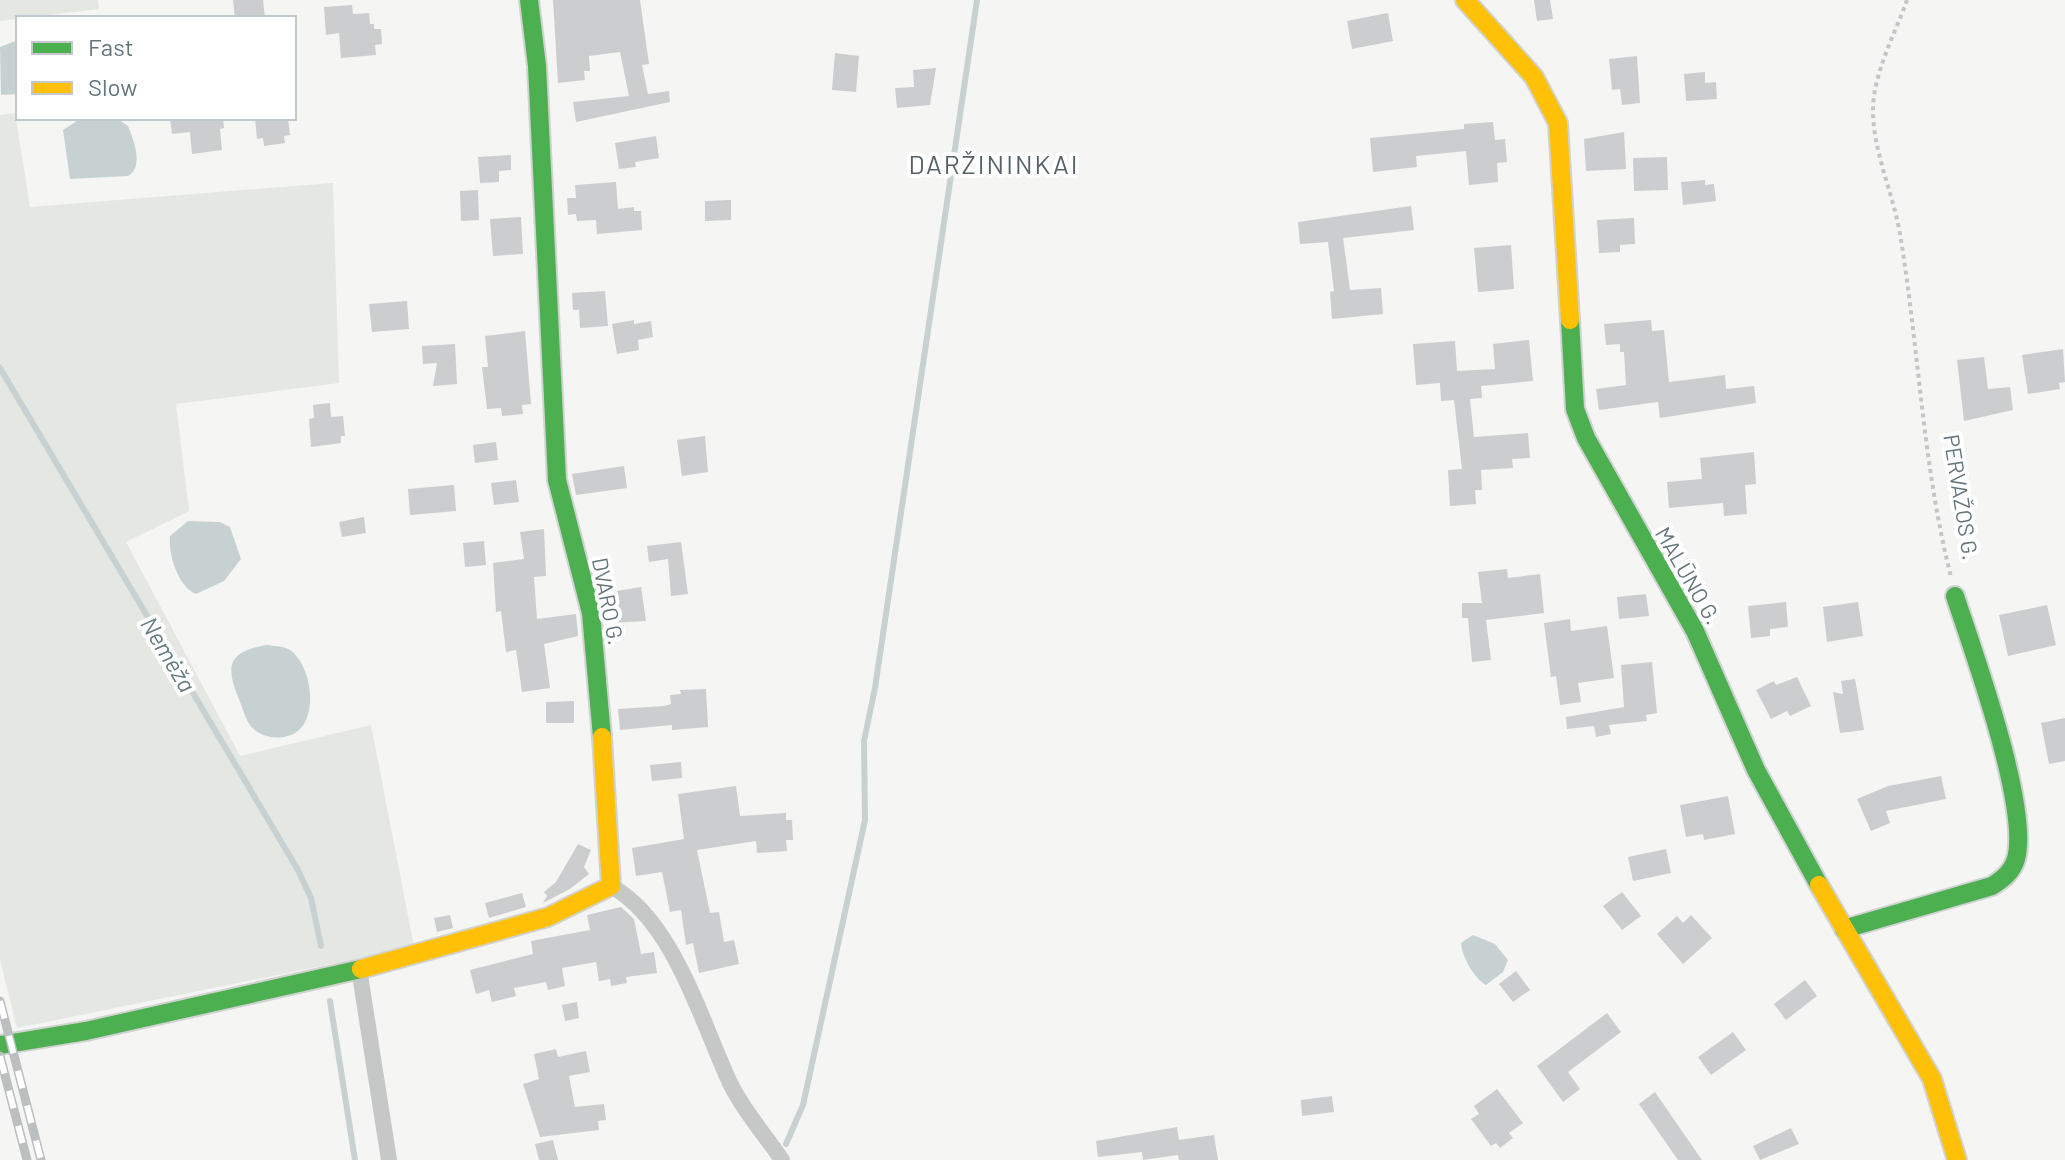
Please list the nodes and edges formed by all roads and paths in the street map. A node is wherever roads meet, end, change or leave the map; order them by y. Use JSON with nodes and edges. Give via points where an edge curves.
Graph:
{"nodes":[{"id":1,"x":529,"y":0,"type":"edge"},
{"id":2,"x":1465,"y":0,"type":"edge"},
{"id":3,"x":1907,"y":0,"type":"edge"},
{"id":4,"x":1955,"y":596,"type":"joint"},
{"id":5,"x":611,"y":886,"type":"junction"},
{"id":6,"x":1844,"y":929,"type":"junction"},
{"id":7,"x":359,"y":969,"type":"junction"},
{"id":8,"x":0,"y":1045,"type":"edge"},
{"id":9,"x":389,"y":1160,"type":"edge"},
{"id":10,"x":782,"y":1160,"type":"edge"},
{"id":11,"x":1957,"y":1160,"type":"edge"}],
"edges":[{"from":1,"to":5,"type":"street","name":"DVARO G.","via":[[537,66],[557,480],[591,613]]},
{"from":2,"to":6,"type":"street","name":"MALŪNO G.","via":[[1534,77],[1558,123],[1575,409],[1586,438],[1695,631],[1756,770]]},
{"from":3,"to":4,"type":"path","name":"PERVAŽOS G.","via":[[1875,88],[1873,110],[1898,220],[1937,521]]},
{"from":4,"to":6,"type":"street","via":[[2016,815],[2013,868],[1992,886]]},
{"from":5,"to":7,"type":"street","via":[[548,917]]},
{"from":5,"to":10,"type":"street","via":[[632,898],[677,962],[732,1087]]},
{"from":6,"to":11,"type":"street","name":"MALŪNO G.","via":[[1932,1079]]},
{"from":7,"to":8,"type":"street","via":[[86,1031]]},
{"from":7,"to":9,"type":"street"}]}
